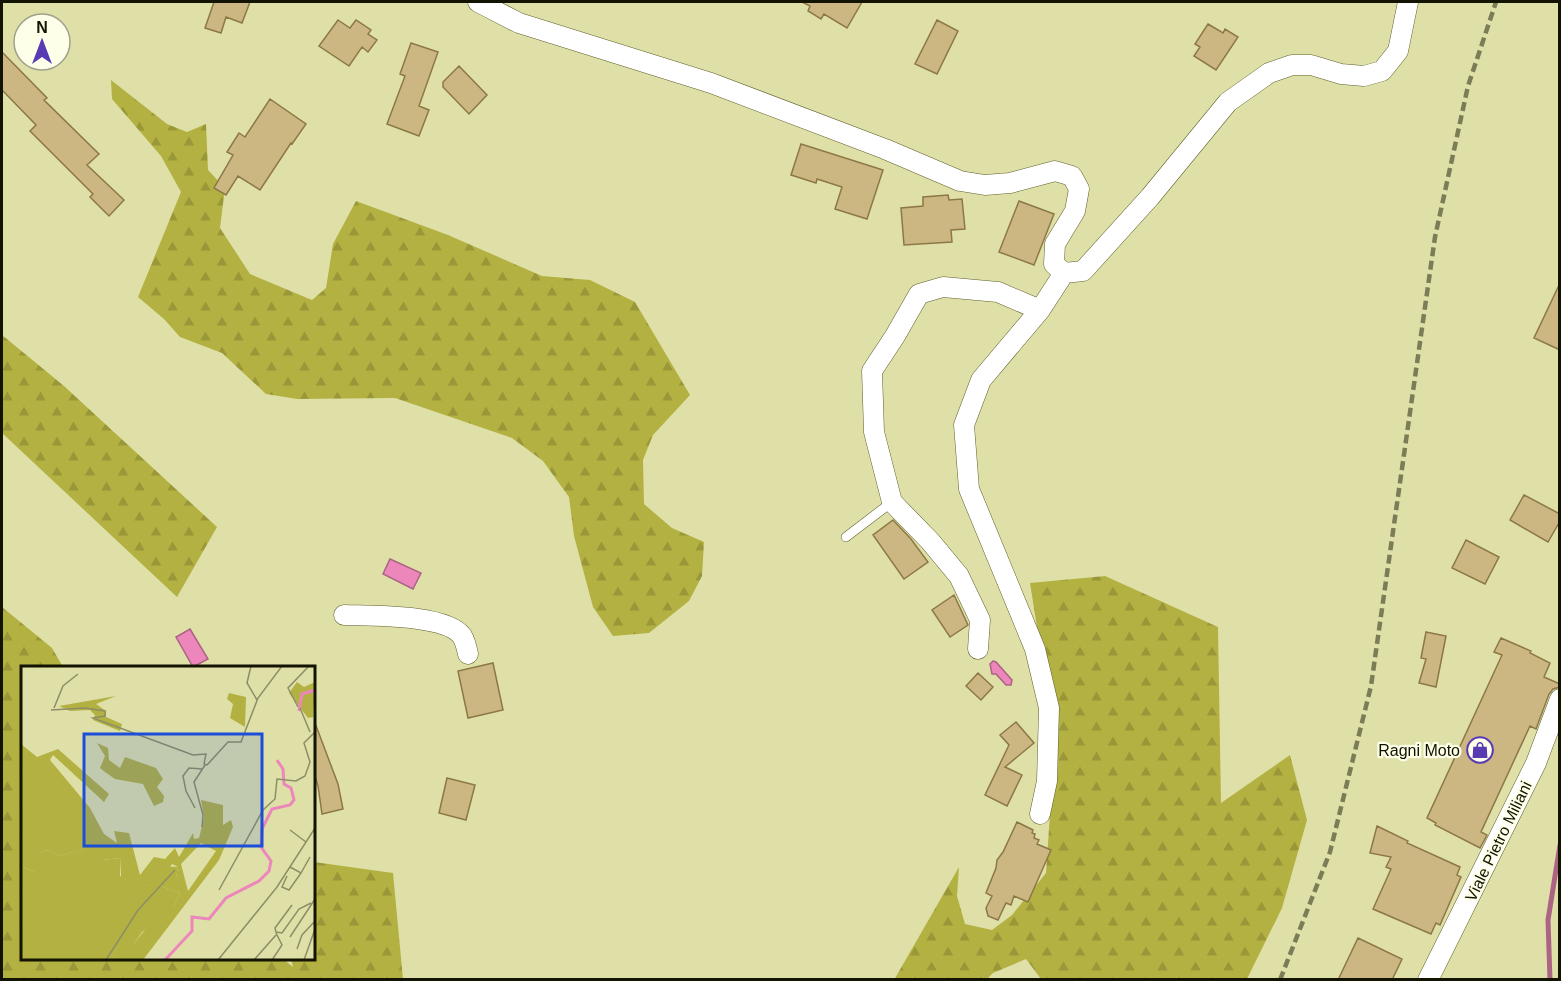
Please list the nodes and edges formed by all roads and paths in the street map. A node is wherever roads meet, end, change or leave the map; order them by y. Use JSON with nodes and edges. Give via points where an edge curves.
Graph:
{"nodes":[{"id":1,"x":478,"y":2,"type":"edge"},
{"id":2,"x":1408,"y":2,"type":"edge"},
{"id":3,"x":1064,"y":273,"type":"junction"},
{"id":4,"x":1040,"y":310,"type":"junction"},
{"id":5,"x":892,"y":502,"type":"junction"},
{"id":6,"x":846,"y":537,"type":"dead end"},
{"id":7,"x":344,"y":615,"type":"dead end"},
{"id":8,"x":978,"y":649,"type":"dead end"},
{"id":9,"x":468,"y":654,"type":"dead end"},
{"id":10,"x":1560,"y":699,"type":"edge"},
{"id":11,"x":1040,"y":814,"type":"dead end"},
{"id":12,"x":1428,"y":980,"type":"edge"}],
"edges":[{"from":1,"to":3,"type":"street","via":[[519,23],[711,83],[960,181],[1010,183],[1055,171],[1072,176],[1079,189],[1075,211],[1055,244],[1054,264]]},
{"from":2,"to":3,"type":"street","via":[[1398,51],[1382,71],[1364,76],[1292,65],[1269,73],[1228,102],[1150,197],[1083,270]]},
{"from":3,"to":4,"type":"street"},
{"from":4,"to":5,"type":"street","via":[[998,291],[942,287],[919,294],[872,371],[874,432]]},
{"from":4,"to":11,"type":"street","via":[[981,380],[964,425],[969,489],[1035,649],[1049,708],[1047,781]]},
{"from":5,"to":6,"type":"lane"},
{"from":5,"to":8,"type":"street","via":[[959,576],[980,620]]},
{"from":7,"to":9,"type":"street","via":[[411,616],[447,626],[462,636]]},
{"from":10,"to":12,"type":"street","name":"Viale Pietro Miliani","via":[[1536,763]]}]}
